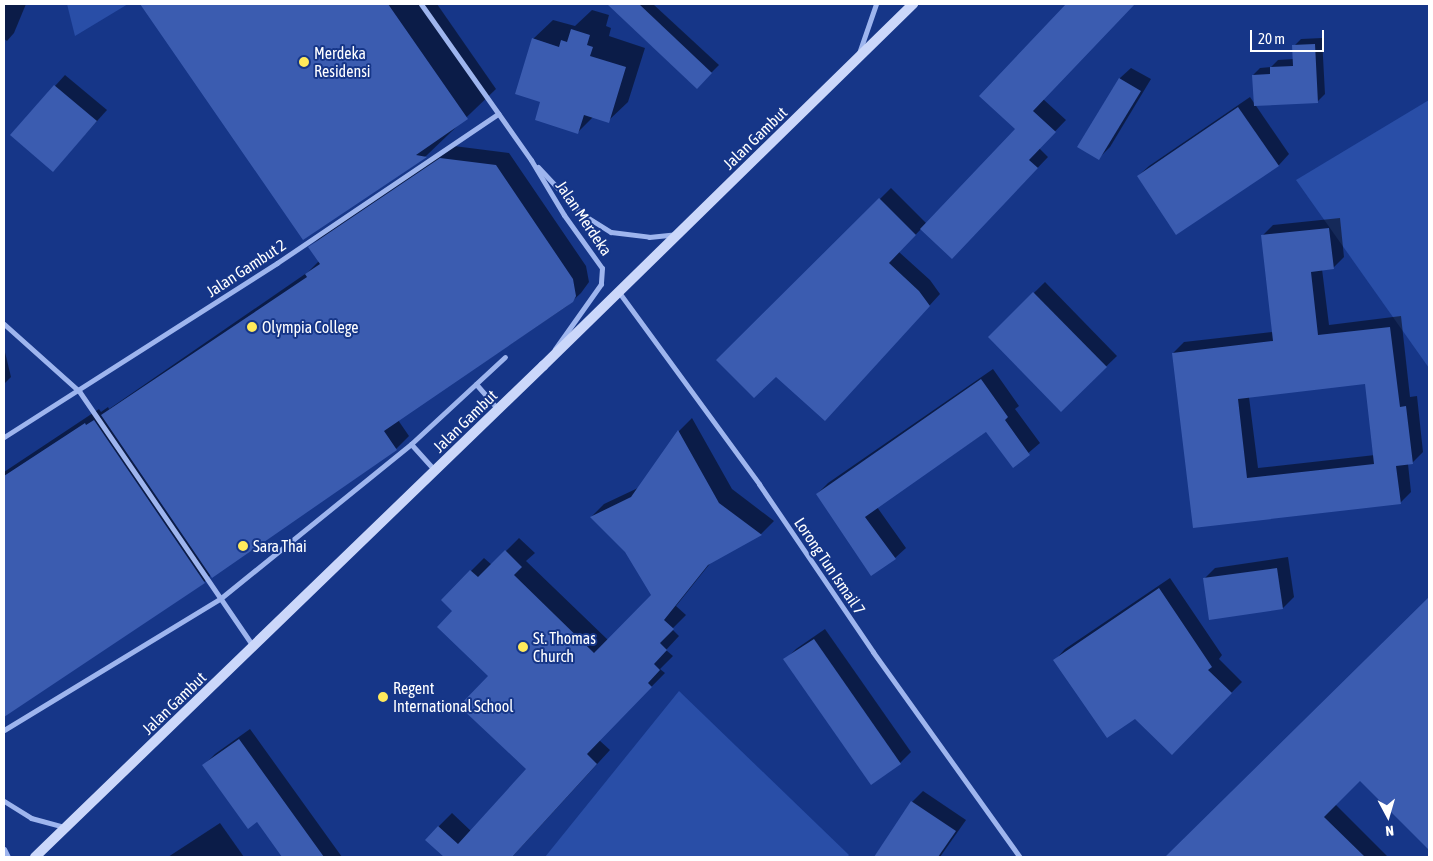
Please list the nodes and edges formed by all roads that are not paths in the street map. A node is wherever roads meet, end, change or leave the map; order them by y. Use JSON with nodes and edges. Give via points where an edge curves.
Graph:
{"nodes":[{"id":1,"x":421,"y":4,"type":"edge"},
{"id":2,"x":876,"y":4,"type":"edge"},
{"id":3,"x":912,"y":4,"type":"edge"},
{"id":4,"x":856,"y":61,"type":"junction"},
{"id":5,"x":498,"y":114,"type":"junction"},
{"id":6,"x":531,"y":160,"type":"junction"},
{"id":7,"x":679,"y":234,"type":"junction"},
{"id":8,"x":618,"y":291,"type":"junction"},
{"id":9,"x":4,"y":324,"type":"edge"},
{"id":10,"x":505,"y":357,"type":"dead end"},
{"id":11,"x":543,"y":366,"type":"junction"},
{"id":12,"x":476,"y":384,"type":"junction"},
{"id":13,"x":79,"y":390,"type":"junction"},
{"id":14,"x":498,"y":409,"type":"junction"},
{"id":15,"x":4,"y":437,"type":"edge"},
{"id":16,"x":411,"y":444,"type":"junction"},
{"id":17,"x":434,"y":471,"type":"junction"},
{"id":18,"x":221,"y":598,"type":"junction"},
{"id":19,"x":254,"y":647,"type":"junction"},
{"id":20,"x":4,"y":730,"type":"edge"},
{"id":21,"x":4,"y":801,"type":"edge"},
{"id":22,"x":66,"y":828,"type":"junction"},
{"id":23,"x":4,"y":849,"type":"edge"},
{"id":24,"x":8,"y":857,"type":"edge"},
{"id":25,"x":35,"y":857,"type":"edge"},
{"id":26,"x":1020,"y":857,"type":"edge"}],
"edges":[{"from":1,"to":5,"type":"street","name":"Jalan Merdeka"},
{"from":2,"to":4,"type":"street"},
{"from":3,"to":4,"type":"street","name":"Jalan Gambut"},
{"from":4,"to":7,"type":"street","name":"Jalan Gambut"},
{"from":5,"to":6,"type":"street","name":"Jalan Merdeka"},
{"from":5,"to":13,"type":"street","name":"Jalan Gambut 2","via":[[277,263]]},
{"from":6,"to":7,"type":"street","name":"Jalan Merdeka","via":[[582,214],[612,232],[649,237]]},
{"from":6,"to":11,"type":"street","name":"Jalan Merdeka","via":[[564,215],[602,268],[601,284]]},
{"from":7,"to":8,"type":"street","name":"Jalan Gambut"},
{"from":8,"to":11,"type":"street","name":"Jalan Gambut"},
{"from":8,"to":26,"type":"street","name":"Lorong Tun Ismail 7","via":[[759,484],[873,652]]},
{"from":9,"to":13,"type":"street"},
{"from":10,"to":12,"type":"street"},
{"from":11,"to":14,"type":"street","name":"Jalan Gambut"},
{"from":12,"to":14,"type":"street"},
{"from":12,"to":16,"type":"street"},
{"from":13,"to":15,"type":"street","name":"Jalan Gambut 2"},
{"from":13,"to":18,"type":"street"},
{"from":14,"to":17,"type":"street","name":"Jalan Gambut"},
{"from":16,"to":17,"type":"street"},
{"from":16,"to":18,"type":"street"},
{"from":17,"to":19,"type":"street","name":"Jalan Gambut"},
{"from":18,"to":19,"type":"street"},
{"from":18,"to":20,"type":"street"},
{"from":19,"to":22,"type":"street","name":"Jalan Gambut"},
{"from":21,"to":22,"type":"street","via":[[31,818]]},
{"from":22,"to":25,"type":"street","name":"Jalan Gambut"},
{"from":23,"to":24,"type":"street"}]}
